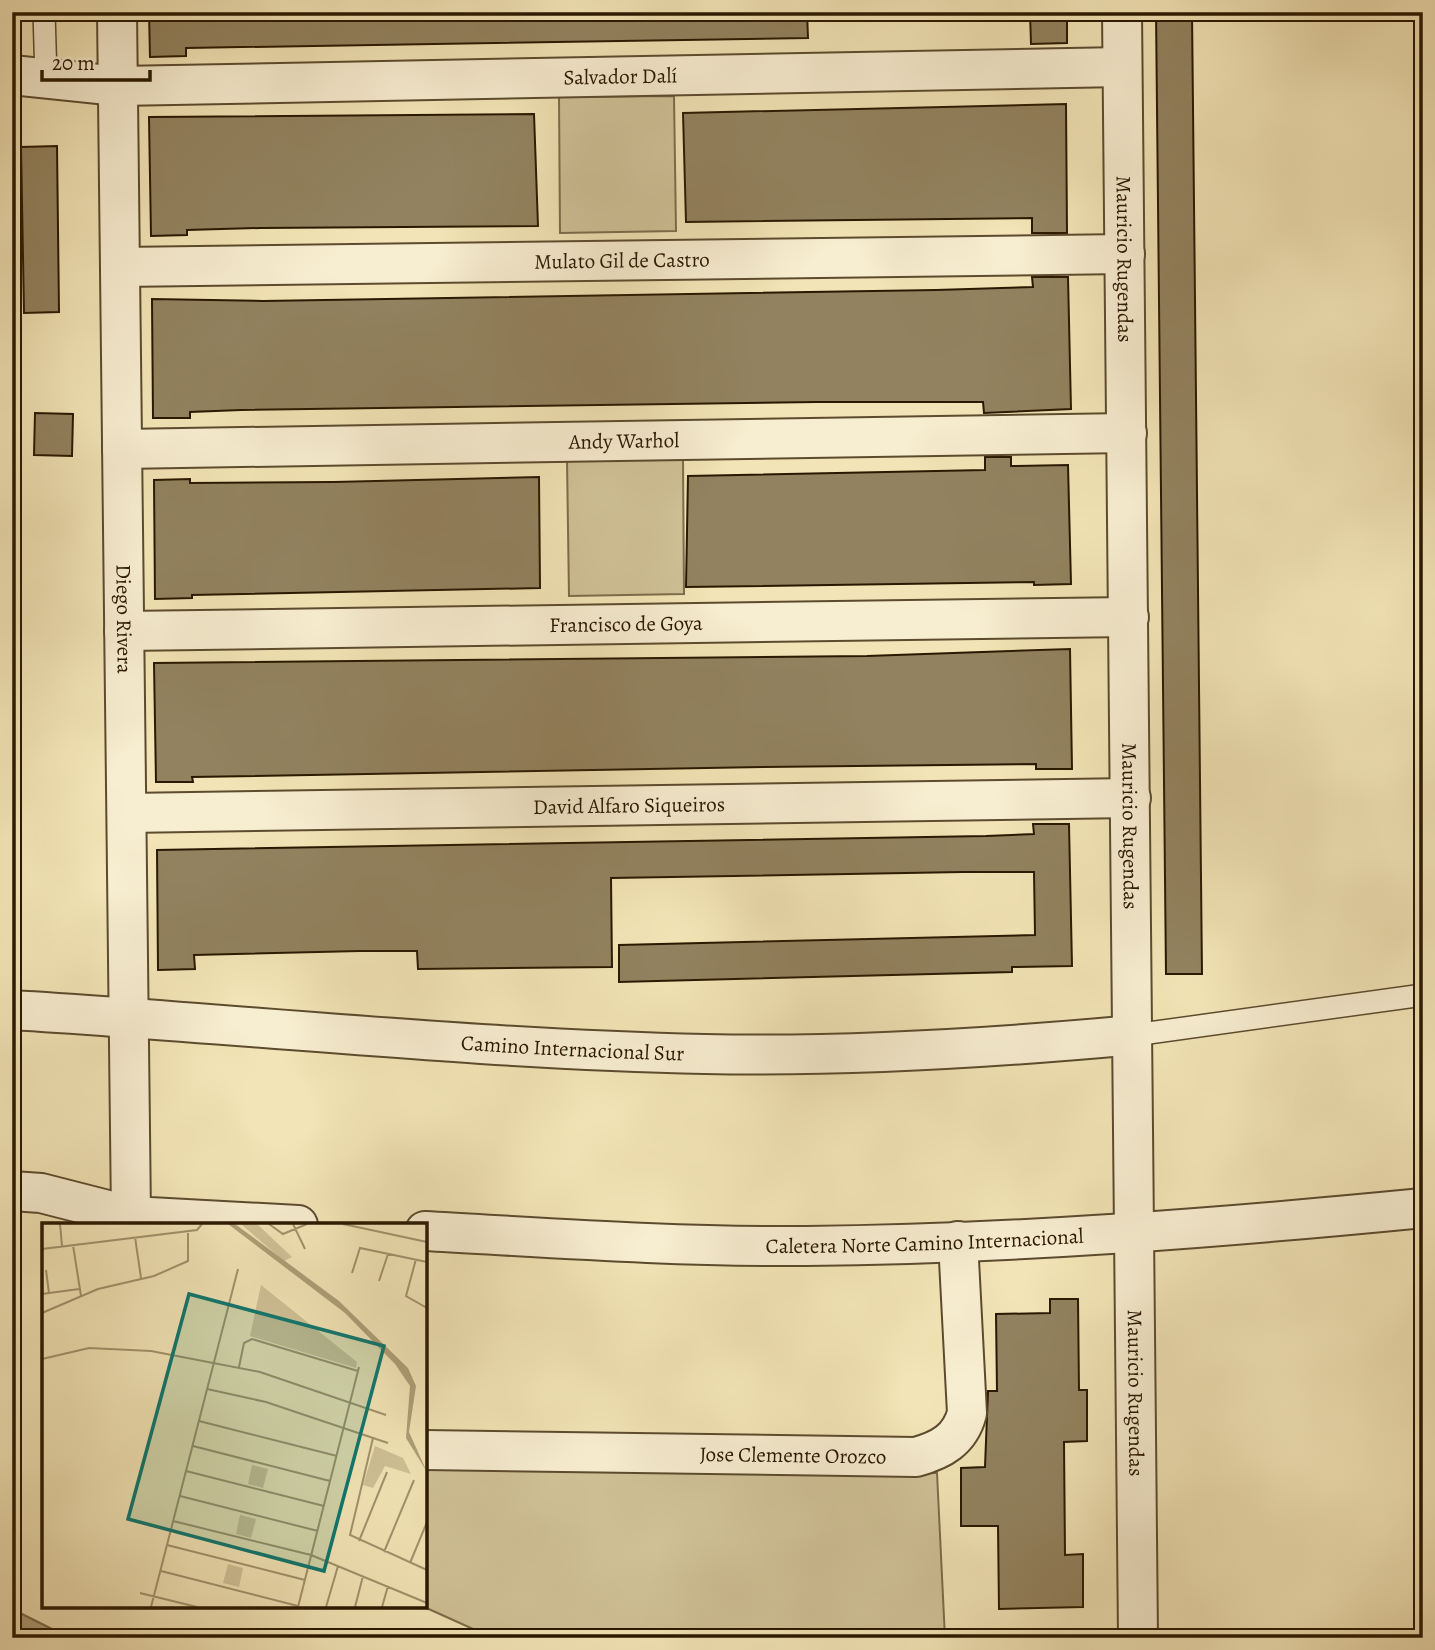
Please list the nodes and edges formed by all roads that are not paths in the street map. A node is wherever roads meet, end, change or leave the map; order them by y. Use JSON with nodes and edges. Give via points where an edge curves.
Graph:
{"nodes":[{"id":1,"x":44,"y":12,"type":"edge"},
{"id":2,"x":117,"y":12,"type":"edge"},
{"id":3,"x":1122,"y":12,"type":"edge"},
{"id":4,"x":1122,"y":67,"type":"junction"},
{"id":5,"x":29,"y":77,"type":"edge"},
{"id":6,"x":118,"y":86,"type":"junction"},
{"id":7,"x":1125,"y":254,"type":"junction"},
{"id":8,"x":120,"y":267,"type":"junction"},
{"id":9,"x":1127,"y":433,"type":"junction"},
{"id":10,"x":122,"y":449,"type":"junction"},
{"id":11,"x":1129,"y":617,"type":"junction"},
{"id":12,"x":124,"y":631,"type":"junction"},
{"id":13,"x":1131,"y":798,"type":"junction"},
{"id":14,"x":127,"y":813,"type":"junction"},
{"id":15,"x":1423,"y":995,"type":"edge"},
{"id":16,"x":12,"y":1010,"type":"edge"},
{"id":17,"x":129,"y":1017,"type":"junction"},
{"id":18,"x":1134,"y":1035,"type":"junction"},
{"id":19,"x":12,"y":1191,"type":"edge"},
{"id":20,"x":1423,"y":1208,"type":"edge"},
{"id":21,"x":131,"y":1221,"type":"edge"},
{"id":22,"x":214,"y":1223,"type":"edge"},
{"id":23,"x":427,"y":1231,"type":"edge"},
{"id":24,"x":1135,"y":1232,"type":"junction"},
{"id":25,"x":958,"y":1241,"type":"junction"},
{"id":26,"x":427,"y":1450,"type":"edge"},
{"id":27,"x":1138,"y":1638,"type":"edge"}],
"edges":[{"from":1,"to":5,"type":"lane"},
{"from":2,"to":6,"type":"street","name":"Diego Rivera"},
{"from":3,"to":4,"type":"street","name":"Mauricio Rugendas"},
{"from":4,"to":6,"type":"street","name":"Salvador Dalí"},
{"from":4,"to":7,"type":"street","name":"Mauricio Rugendas"},
{"from":5,"to":6,"type":"street","name":"Salvador Dalí"},
{"from":6,"to":8,"type":"street","name":"Diego Rivera"},
{"from":7,"to":8,"type":"street","name":"Mulato Gil de Castro"},
{"from":7,"to":9,"type":"street","name":"Mauricio Rugendas"},
{"from":8,"to":10,"type":"street","name":"Diego Rivera"},
{"from":9,"to":10,"type":"street","name":"Andy Warhol"},
{"from":9,"to":11,"type":"street","name":"Mauricio Rugendas"},
{"from":10,"to":12,"type":"street","name":"Diego Rivera"},
{"from":11,"to":12,"type":"street","name":"Francisco de Goya"},
{"from":11,"to":13,"type":"street","name":"Mauricio Rugendas"},
{"from":12,"to":14,"type":"street","name":"Diego Rivera"},
{"from":13,"to":14,"type":"street","name":"David Alfaro Siqueiros"},
{"from":13,"to":18,"type":"street","name":"Mauricio Rugendas"},
{"from":14,"to":17,"type":"street","name":"Diego Rivera"},
{"from":15,"to":18,"type":"lane"},
{"from":16,"to":17,"type":"street","name":"Camino Internacional Sur"},
{"from":17,"to":18,"type":"street","name":"Camino Internacional Sur","via":[[587,1050],[708,1054],[929,1050]]},
{"from":17,"to":21,"type":"street","name":"Diego Rivera"},
{"from":18,"to":24,"type":"street","name":"Mauricio Rugendas"},
{"from":19,"to":21,"type":"street","via":[[41,1194]]},
{"from":20,"to":24,"type":"street","name":"Caletera Norte Camino Internacional"},
{"from":21,"to":22,"type":"street"},
{"from":23,"to":25,"type":"street","name":"Caletera Norte Camino Internacional","via":[[752,1245]]},
{"from":24,"to":25,"type":"street","name":"Caletera Norte Camino Internacional"},
{"from":24,"to":27,"type":"street","name":"Mauricio Rugendas"},
{"from":25,"to":26,"type":"street","name":"Jose Clemente Orozco","via":[[967,1413],[957,1436],[933,1452],[916,1457]]}]}
